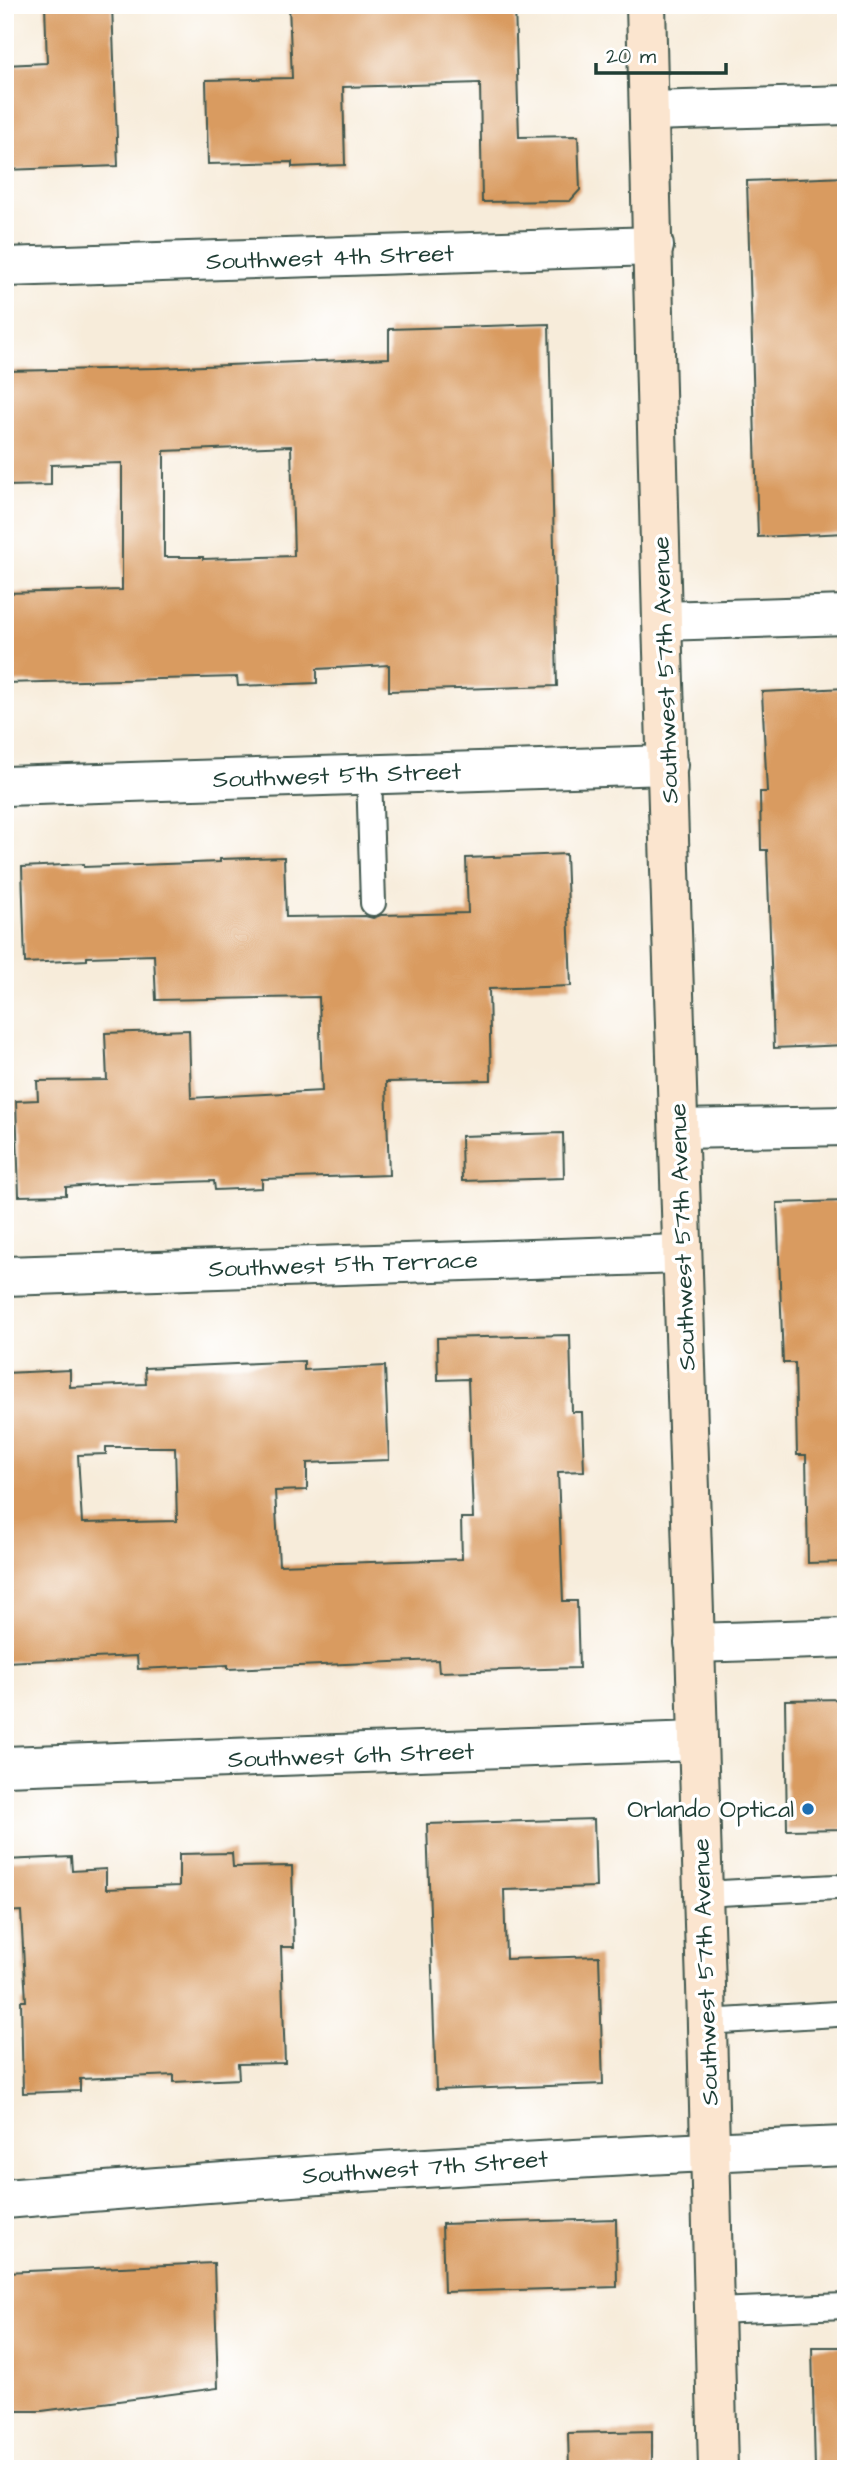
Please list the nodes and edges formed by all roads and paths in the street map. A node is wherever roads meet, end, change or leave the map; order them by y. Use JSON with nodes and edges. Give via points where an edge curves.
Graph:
{"nodes":[{"id":1,"x":650,"y":8,"type":"edge"},
{"id":2,"x":846,"y":106,"type":"edge"},
{"id":3,"x":651,"y":111,"type":"junction"},
{"id":4,"x":654,"y":246,"type":"junction"},
{"id":5,"x":5,"y":267,"type":"edge"},
{"id":6,"x":846,"y":614,"type":"edge"},
{"id":7,"x":662,"y":621,"type":"junction"},
{"id":8,"x":668,"y":765,"type":"junction"},
{"id":9,"x":369,"y":774,"type":"junction"},
{"id":10,"x":5,"y":786,"type":"edge"},
{"id":11,"x":373,"y":903,"type":"dead end"},
{"id":12,"x":846,"y":1126,"type":"edge"},
{"id":13,"x":679,"y":1129,"type":"junction"},
{"id":14,"x":681,"y":1254,"type":"junction"},
{"id":15,"x":5,"y":1276,"type":"edge"},
{"id":16,"x":846,"y":1638,"type":"edge"},
{"id":17,"x":694,"y":1643,"type":"junction"},
{"id":18,"x":697,"y":1741,"type":"junction"},
{"id":19,"x":5,"y":1766,"type":"edge"},
{"id":20,"x":836,"y":1887,"type":"dead end"},
{"id":21,"x":702,"y":1894,"type":"junction"},
{"id":22,"x":836,"y":2014,"type":"dead end"},
{"id":23,"x":706,"y":2022,"type":"junction"},
{"id":24,"x":846,"y":2146,"type":"edge"},
{"id":25,"x":710,"y":2151,"type":"junction"},
{"id":26,"x":5,"y":2199,"type":"edge"},
{"id":27,"x":846,"y":2306,"type":"edge"},
{"id":28,"x":714,"y":2311,"type":"junction"},
{"id":29,"x":718,"y":2469,"type":"edge"}],
"edges":[{"from":1,"to":3,"type":"main road","name":"Southwest 57th Avenue"},
{"from":2,"to":3,"type":"street"},
{"from":3,"to":4,"type":"main road","name":"Southwest 57th Avenue"},
{"from":4,"to":5,"type":"street","name":"Southwest 4th Street"},
{"from":4,"to":7,"type":"main road","name":"Southwest 57th Avenue"},
{"from":6,"to":7,"type":"street"},
{"from":7,"to":8,"type":"main road","name":"Southwest 57th Avenue"},
{"from":8,"to":9,"type":"street","name":"Southwest 5th Street"},
{"from":8,"to":13,"type":"main road","name":"Southwest 57th Avenue"},
{"from":9,"to":10,"type":"street","name":"Southwest 5th Street"},
{"from":9,"to":11,"type":"lane"},
{"from":12,"to":13,"type":"street"},
{"from":13,"to":14,"type":"main road","name":"Southwest 57th Avenue"},
{"from":14,"to":15,"type":"street","name":"Southwest 5th Terrace"},
{"from":14,"to":17,"type":"main road","name":"Southwest 57th Avenue"},
{"from":16,"to":17,"type":"street"},
{"from":17,"to":18,"type":"main road","name":"Southwest 57th Avenue"},
{"from":18,"to":19,"type":"street","name":"Southwest 6th Street"},
{"from":18,"to":21,"type":"main road","name":"Southwest 57th Avenue"},
{"from":20,"to":21,"type":"lane"},
{"from":21,"to":23,"type":"main road","name":"Southwest 57th Avenue"},
{"from":22,"to":23,"type":"lane"},
{"from":23,"to":25,"type":"main road","name":"Southwest 57th Avenue"},
{"from":24,"to":25,"type":"street","name":"Southwest 7th Street"},
{"from":25,"to":26,"type":"street","name":"Southwest 7th Street","via":[[275,2177]]},
{"from":25,"to":28,"type":"main road","name":"Southwest 57th Avenue"},
{"from":27,"to":28,"type":"lane"},
{"from":28,"to":29,"type":"main road","name":"Southwest 57th Avenue"}]}
